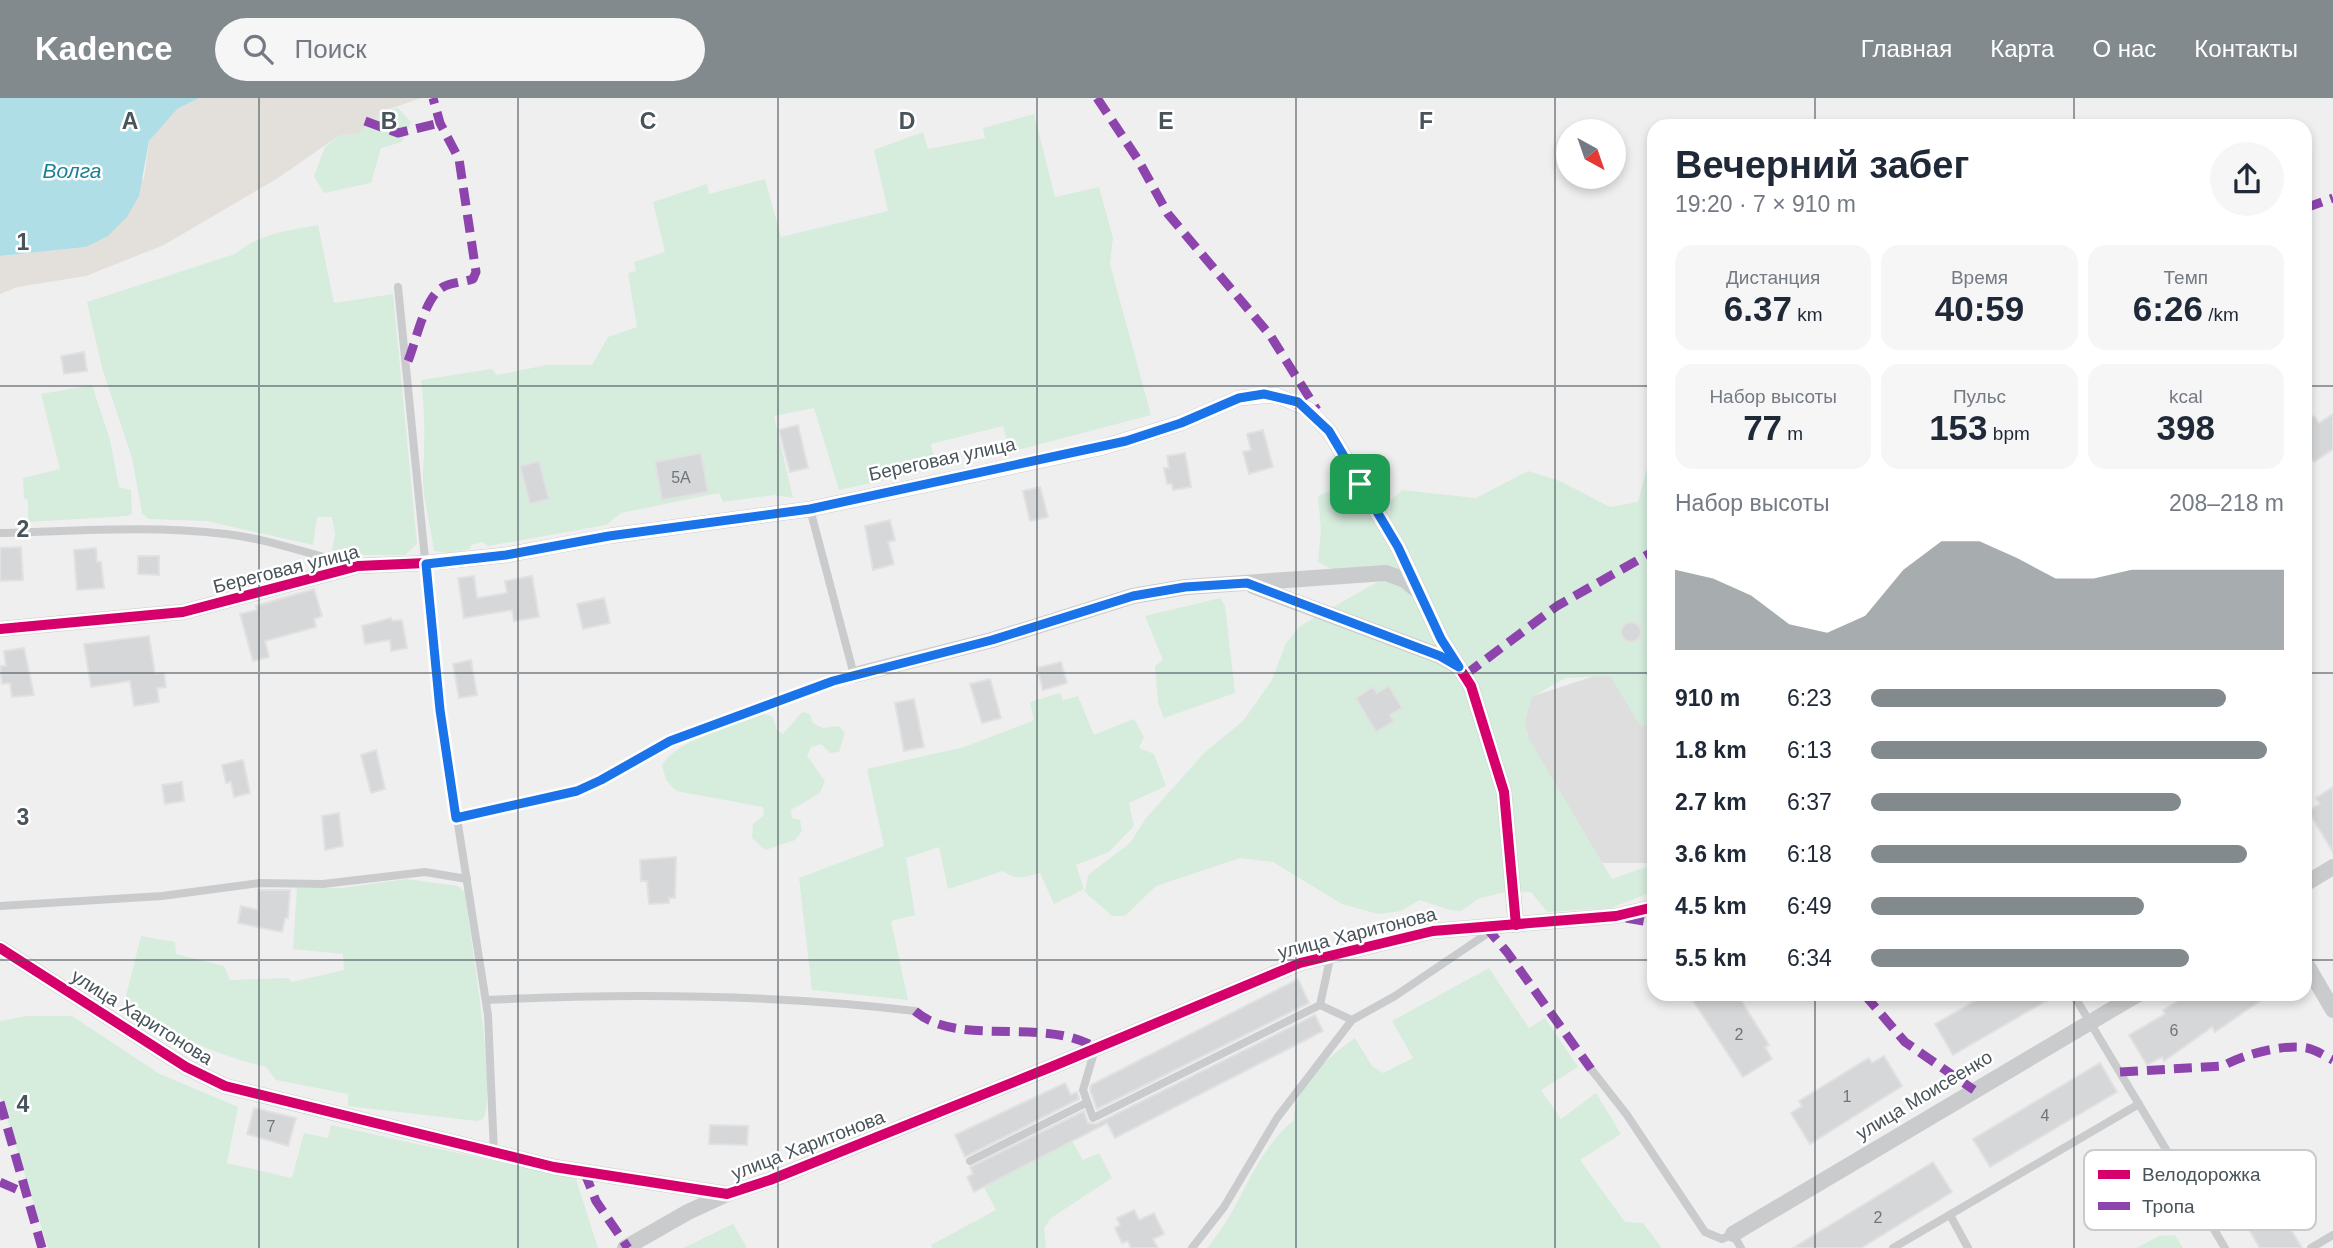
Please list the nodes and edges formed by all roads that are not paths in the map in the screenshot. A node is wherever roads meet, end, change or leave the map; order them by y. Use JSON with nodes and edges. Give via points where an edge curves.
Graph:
{"nodes":[{"id":1,"x":398,"y":287,"type":"dead end"},
{"id":2,"x":810,"y":509,"type":"junction"},
{"id":3,"x":0,"y":533,"type":"edge"},
{"id":4,"x":426,"y":564,"type":"junction"},
{"id":5,"x":358,"y":566,"type":"junction"},
{"id":6,"x":1247,"y":583,"type":"junction"},
{"id":7,"x":1421,"y":594,"type":"junction"},
{"id":8,"x":0,"y":629,"type":"edge"},
{"id":9,"x":1459,"y":667,"type":"junction"},
{"id":10,"x":854,"y":675,"type":"junction"},
{"id":11,"x":456,"y":818,"type":"junction"},
{"id":12,"x":2333,"y":867,"type":"edge"},
{"id":13,"x":467,"y":879,"type":"junction"},
{"id":14,"x":2312,"y":880,"type":"edge"},
{"id":15,"x":0,"y":906,"type":"edge"},
{"id":16,"x":1647,"y":909,"type":"edge"},
{"id":17,"x":1508,"y":925,"type":"junction"},
{"id":18,"x":0,"y":948,"type":"edge"},
{"id":19,"x":1331,"y":954,"type":"junction"},
{"id":20,"x":2312,"y":974,"type":"edge"},
{"id":21,"x":486,"y":1000,"type":"junction"},
{"id":22,"x":2077,"y":1001,"type":"edge"},
{"id":23,"x":2126,"y":1001,"type":"edge"},
{"id":24,"x":1320,"y":1005,"type":"junction"},
{"id":25,"x":2333,"y":1010,"type":"edge"},
{"id":26,"x":915,"y":1011,"type":"dead end"},
{"id":27,"x":1352,"y":1020,"type":"junction"},
{"id":28,"x":2090,"y":1022,"type":"junction"},
{"id":29,"x":1096,"y":1048,"type":"junction"},
{"id":30,"x":1591,"y":1069,"type":"dead end"},
{"id":31,"x":1086,"y":1103,"type":"junction"},
{"id":32,"x":2139,"y":1104,"type":"junction"},
{"id":33,"x":2166,"y":1150,"type":"edge"},
{"id":34,"x":495,"y":1153,"type":"junction"},
{"id":35,"x":970,"y":1161,"type":"dead end"},
{"id":36,"x":727,"y":1194,"type":"junction"},
{"id":37,"x":1950,"y":1215,"type":"junction"},
{"id":38,"x":2214,"y":1230,"type":"edge"},
{"id":39,"x":2333,"y":1236,"type":"edge"},
{"id":40,"x":1737,"y":1241,"type":"edge"},
{"id":41,"x":625,"y":1248,"type":"edge"},
{"id":42,"x":1192,"y":1248,"type":"edge"},
{"id":43,"x":1893,"y":1248,"type":"edge"},
{"id":44,"x":1968,"y":1248,"type":"edge"},
{"id":45,"x":2225,"y":1248,"type":"edge"},
{"id":46,"x":2311,"y":1248,"type":"edge"}],
"edges":[{"from":1,"to":4,"type":"lane"},
{"from":2,"to":4,"type":"street","name":"Береговая улица"},
{"from":2,"to":7,"type":"street","name":"Береговая улица","via":[[1100,447],[1181,423],[1239,398],[1276,395],[1308,409],[1329,431]]},
{"from":2,"to":10,"type":"lane"},
{"from":3,"to":5,"type":"lane","name":"Береговая улица","via":[[209,532],[292,547]]},
{"from":4,"to":5,"type":"street","name":"Береговая улица"},
{"from":4,"to":11,"type":"lane"},
{"from":5,"to":8,"type":"street","name":"Береговая улица","via":[[183,612]]},
{"from":6,"to":7,"type":"street","via":[[1386,573],[1405,580]]},
{"from":6,"to":9,"type":"street"},
{"from":6,"to":10,"type":"street","via":[[1133,596],[992,640]]},
{"from":7,"to":9,"type":"street","name":"Береговая улица"},
{"from":9,"to":17,"type":"street","name":"Береговая улица","via":[[1476,699],[1504,792]]},
{"from":10,"to":11,"type":"lane","via":[[699,728],[577,791]]},
{"from":11,"to":13,"type":"lane"},
{"from":12,"to":14,"type":"street"},
{"from":13,"to":15,"type":"lane","via":[[412,873],[323,884],[260,883],[162,896]]},
{"from":13,"to":21,"type":"lane"},
{"from":16,"to":17,"type":"street","name":"улица Харитонова","via":[[1616,916]]},
{"from":17,"to":19,"type":"street","name":"улица Харитонова","via":[[1460,926]]},
{"from":17,"to":27,"type":"lane"},
{"from":18,"to":34,"type":"street","name":"улица Харитонова","via":[[209,1080]]},
{"from":19,"to":24,"type":"lane"},
{"from":19,"to":29,"type":"street","name":"улица Харитонова","via":[[1279,970]]},
{"from":20,"to":25,"type":"street"},
{"from":21,"to":26,"type":"lane","via":[[610,993],[803,999]]},
{"from":21,"to":34,"type":"lane"},
{"from":22,"to":28,"type":"lane"},
{"from":23,"to":28,"type":"street","name":"улица Моисеенко"},
{"from":24,"to":27,"type":"lane"},
{"from":24,"to":31,"type":"lane","via":[[1093,1118]]},
{"from":27,"to":42,"type":"lane","via":[[1277,1118],[1224,1207]]},
{"from":28,"to":32,"type":"lane"},
{"from":28,"to":40,"type":"street","name":"улица Моисеенко"},
{"from":29,"to":31,"type":"lane","via":[[1083,1082]]},
{"from":29,"to":36,"type":"street","name":"улица Харитонова"},
{"from":30,"to":40,"type":"lane","via":[[1704,1232]]},
{"from":31,"to":35,"type":"lane"},
{"from":32,"to":33,"type":"lane"},
{"from":32,"to":37,"type":"lane"},
{"from":34,"to":36,"type":"street","name":"улица Харитонова","via":[[554,1167]]},
{"from":36,"to":41,"type":"street"},
{"from":37,"to":43,"type":"lane"},
{"from":37,"to":44,"type":"lane"},
{"from":38,"to":45,"type":"lane"},
{"from":39,"to":46,"type":"lane"}]}
